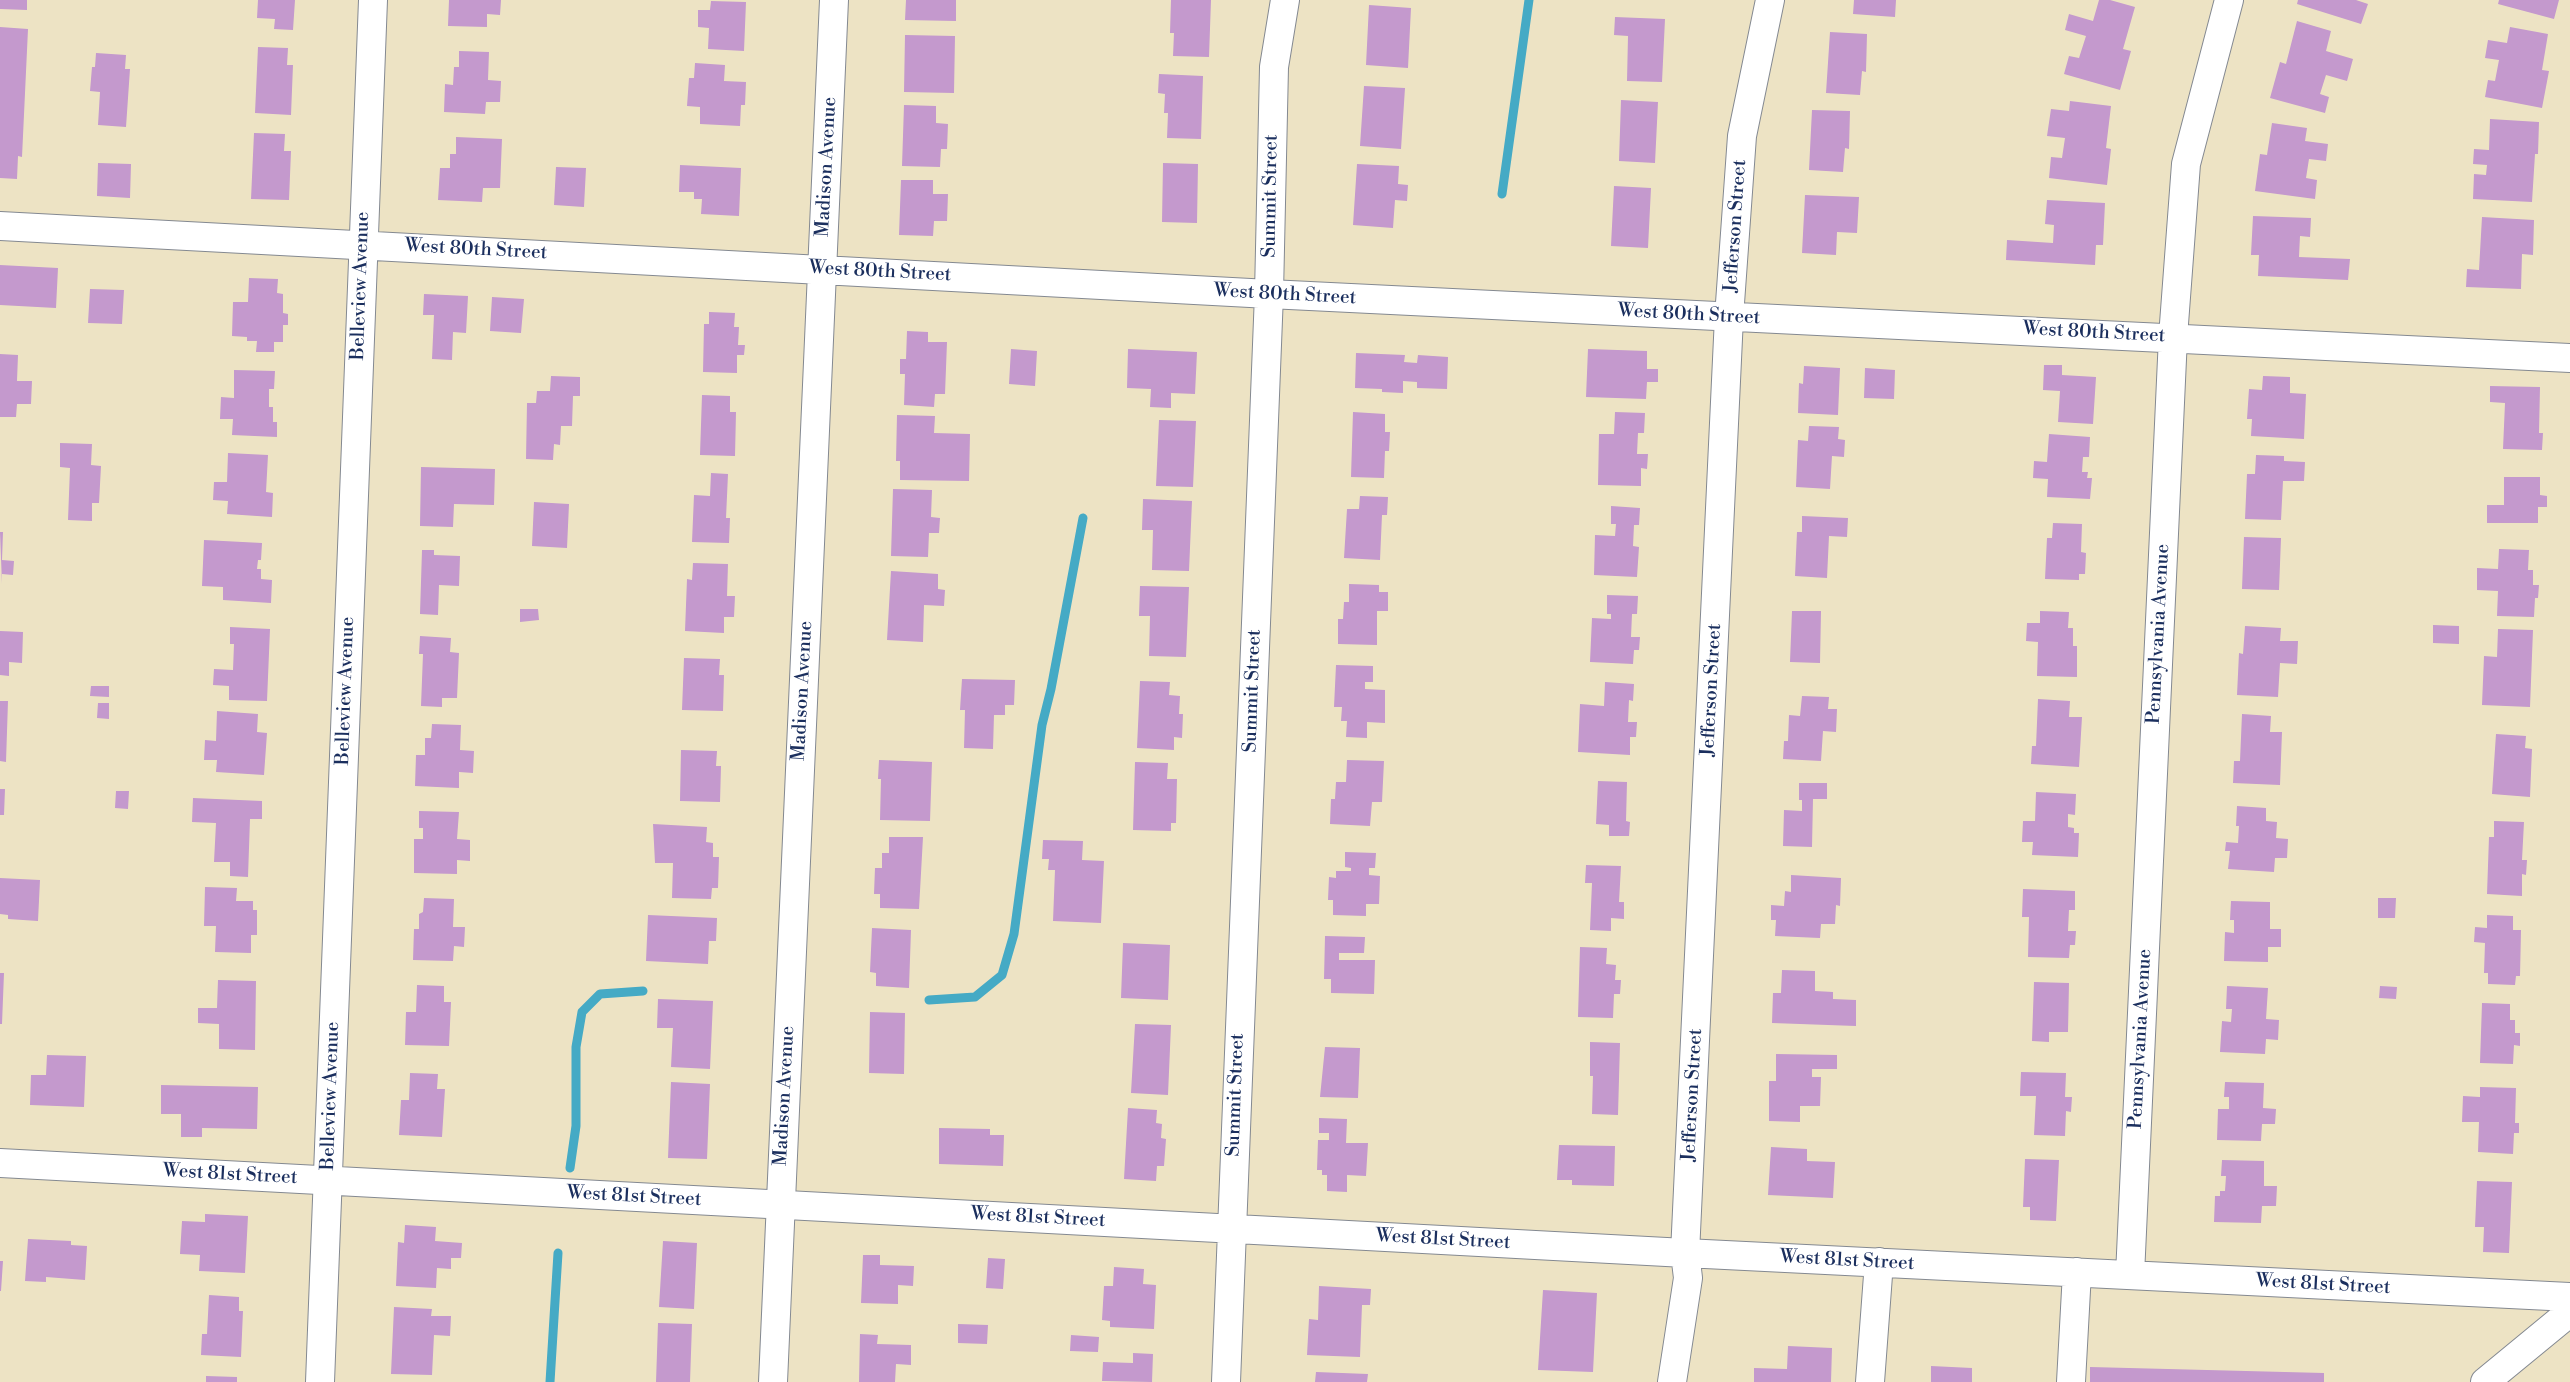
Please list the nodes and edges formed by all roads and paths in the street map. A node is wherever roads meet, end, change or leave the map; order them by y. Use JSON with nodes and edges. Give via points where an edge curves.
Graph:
{"nodes":[{"id":1,"x":373,"y":0,"type":"edge"},
{"id":2,"x":834,"y":0,"type":"edge"},
{"id":3,"x":1285,"y":0,"type":"edge"},
{"id":4,"x":1770,"y":0,"type":"edge"},
{"id":5,"x":2229,"y":0,"type":"edge"},
{"id":6,"x":0,"y":226,"type":"edge"},
{"id":7,"x":362,"y":244,"type":"junction"},
{"id":8,"x":822,"y":269,"type":"junction"},
{"id":9,"x":1269,"y":294,"type":"junction"},
{"id":10,"x":1729,"y":317,"type":"junction"},
{"id":11,"x":2173,"y":337,"type":"junction"},
{"id":12,"x":2570,"y":358,"type":"edge"},
{"id":13,"x":0,"y":1163,"type":"edge"},
{"id":14,"x":328,"y":1180,"type":"junction"},
{"id":15,"x":780,"y":1204,"type":"junction"},
{"id":16,"x":1231,"y":1229,"type":"junction"},
{"id":17,"x":1685,"y":1253,"type":"junction"},
{"id":18,"x":1879,"y":1262,"type":"junction"},
{"id":19,"x":2077,"y":1272,"type":"junction"},
{"id":20,"x":2130,"y":1275,"type":"junction"},
{"id":21,"x":2570,"y":1297,"type":"edge"},
{"id":22,"x":2570,"y":1312,"type":"edge"},
{"id":23,"x":320,"y":1382,"type":"edge"},
{"id":24,"x":773,"y":1382,"type":"edge"},
{"id":25,"x":1226,"y":1382,"type":"edge"},
{"id":26,"x":1672,"y":1382,"type":"edge"},
{"id":27,"x":1870,"y":1382,"type":"edge"},
{"id":28,"x":2071,"y":1382,"type":"edge"},
{"id":29,"x":2485,"y":1382,"type":"edge"}],
"edges":[{"from":1,"to":7,"type":"street","name":"Belleview Avenue"},
{"from":2,"to":8,"type":"street","name":"Madison Avenue"},
{"from":3,"to":9,"type":"street","name":"Summit Street","via":[[1274,68]]},
{"from":4,"to":10,"type":"street","name":"Jefferson Street","via":[[1742,136]]},
{"from":5,"to":11,"type":"street","name":"Pennsylvania Avenue","via":[[2186,164]]},
{"from":6,"to":7,"type":"street","name":"West 80th Street"},
{"from":7,"to":8,"type":"street","name":"West 80th Street"},
{"from":7,"to":14,"type":"street","name":"Belleview Avenue"},
{"from":8,"to":9,"type":"street","name":"West 80th Street"},
{"from":8,"to":15,"type":"street","name":"Madison Avenue"},
{"from":9,"to":10,"type":"street","name":"West 80th Street"},
{"from":9,"to":16,"type":"street","name":"Summit Street"},
{"from":10,"to":11,"type":"street","name":"West 80th Street"},
{"from":10,"to":17,"type":"street","name":"Jefferson Street"},
{"from":11,"to":12,"type":"street","name":"West 80th Street"},
{"from":11,"to":20,"type":"street","name":"Pennsylvania Avenue"},
{"from":13,"to":14,"type":"street","name":"West 81st Street"},
{"from":14,"to":15,"type":"street","name":"West 81st Street"},
{"from":14,"to":23,"type":"street","name":"Belleview Avenue"},
{"from":15,"to":16,"type":"street","name":"West 81st Street"},
{"from":15,"to":24,"type":"street","name":"Madison Avenue"},
{"from":16,"to":17,"type":"street","name":"West 81st Street"},
{"from":16,"to":25,"type":"street","name":"Summit Street"},
{"from":17,"to":18,"type":"street","name":"West 81st Street"},
{"from":17,"to":26,"type":"street","name":"Jefferson Street","via":[[1688,1278]]},
{"from":18,"to":19,"type":"street","name":"West 81st Street"},
{"from":18,"to":27,"type":"street"},
{"from":19,"to":20,"type":"street","name":"West 81st Street"},
{"from":19,"to":28,"type":"street"},
{"from":20,"to":21,"type":"street","name":"West 81st Street"},
{"from":22,"to":29,"type":"street"}]}
